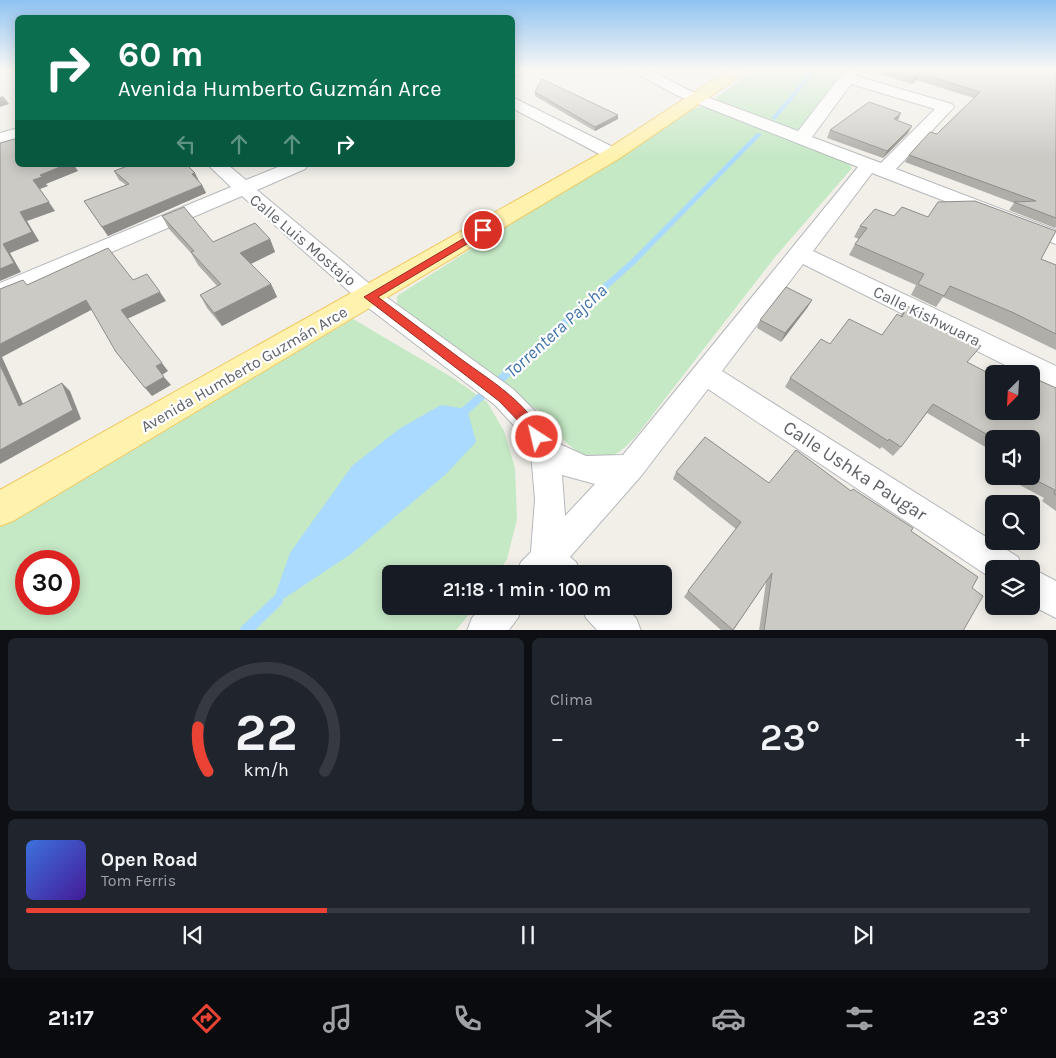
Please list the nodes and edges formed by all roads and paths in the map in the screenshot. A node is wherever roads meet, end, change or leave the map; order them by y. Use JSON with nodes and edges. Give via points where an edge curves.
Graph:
{"nodes":[{"id":1,"x":697,"y":98,"type":"edge"},
{"id":2,"x":698,"y":98,"type":"edge"},
{"id":3,"x":832,"y":98,"type":"edge"},
{"id":4,"x":921,"y":98,"type":"edge"},
{"id":5,"x":515,"y":104,"type":"edge"},
{"id":6,"x":15,"y":135,"type":"edge"},
{"id":7,"x":802,"y":138,"type":"junction"},
{"id":8,"x":0,"y":139,"type":"edge"},
{"id":9,"x":613,"y":154,"type":"junction"},
{"id":10,"x":219,"y":167,"type":"edge"},
{"id":11,"x":294,"y":167,"type":"edge"},
{"id":12,"x":877,"y":167,"type":"junction"},
{"id":13,"x":243,"y":189,"type":"junction"},
{"id":14,"x":1056,"y":237,"type":"edge"},
{"id":15,"x":798,"y":254,"type":"junction"},
{"id":16,"x":0,"y":292,"type":"edge"},
{"id":17,"x":370,"y":297,"type":"junction"},
{"id":18,"x":705,"y":373,"type":"junction"},
{"id":19,"x":1056,"y":378,"type":"edge"},
{"id":20,"x":545,"y":451,"type":"junction"},
{"id":21,"x":631,"y":466,"type":"junction"},
{"id":22,"x":0,"y":510,"type":"edge"},
{"id":23,"x":992,"y":560,"type":"edge"},
{"id":24,"x":548,"y":565,"type":"edge"},
{"id":25,"x":550,"y":565,"type":"edge"},
{"id":26,"x":1040,"y":591,"type":"edge"},
{"id":27,"x":1056,"y":601,"type":"edge"},
{"id":28,"x":498,"y":615,"type":"edge"},
{"id":29,"x":607,"y":615,"type":"edge"},
{"id":30,"x":485,"y":630,"type":"edge"},
{"id":31,"x":623,"y":630,"type":"edge"}],
"edges":[{"from":1,"to":9,"type":"main road","name":"Avenida Humberto Guzmán Arce"},
{"from":2,"to":7,"type":"street"},
{"from":3,"to":7,"type":"street"},
{"from":4,"to":12,"type":"street","via":[[946,107]]},
{"from":5,"to":9,"type":"street"},
{"from":6,"to":8,"type":"street"},
{"from":7,"to":12,"type":"street"},
{"from":9,"to":17,"type":"main road","name":"Avenida Humberto Guzmán Arce"},
{"from":10,"to":13,"type":"street","name":"Calle Luis Mostajo"},
{"from":11,"to":13,"type":"street"},
{"from":12,"to":14,"type":"street"},
{"from":12,"to":15,"type":"street"},
{"from":13,"to":16,"type":"street"},
{"from":13,"to":17,"type":"street","name":"Calle Luis Mostajo"},
{"from":15,"to":18,"type":"street"},
{"from":15,"to":19,"type":"street","name":"Calle Kishwuara"},
{"from":17,"to":20,"type":"street","name":"Calle Luis Mostajo","via":[[504,397],[529,423]]},
{"from":17,"to":22,"type":"main road","name":"Avenida Humberto Guzmán Arce"},
{"from":18,"to":21,"type":"street"},
{"from":18,"to":23,"type":"street","name":"Calle Ushka Paugar"},
{"from":20,"to":21,"type":"street","name":"Calle Luis Mostajo","via":[[571,467],[602,472]]},
{"from":20,"to":24,"type":"street","name":"Calle Luis Mostajo","via":[[550,499]]},
{"from":21,"to":25,"type":"street"},
{"from":26,"to":27,"type":"street"},
{"from":28,"to":30,"type":"street"},
{"from":29,"to":31,"type":"street"}]}
